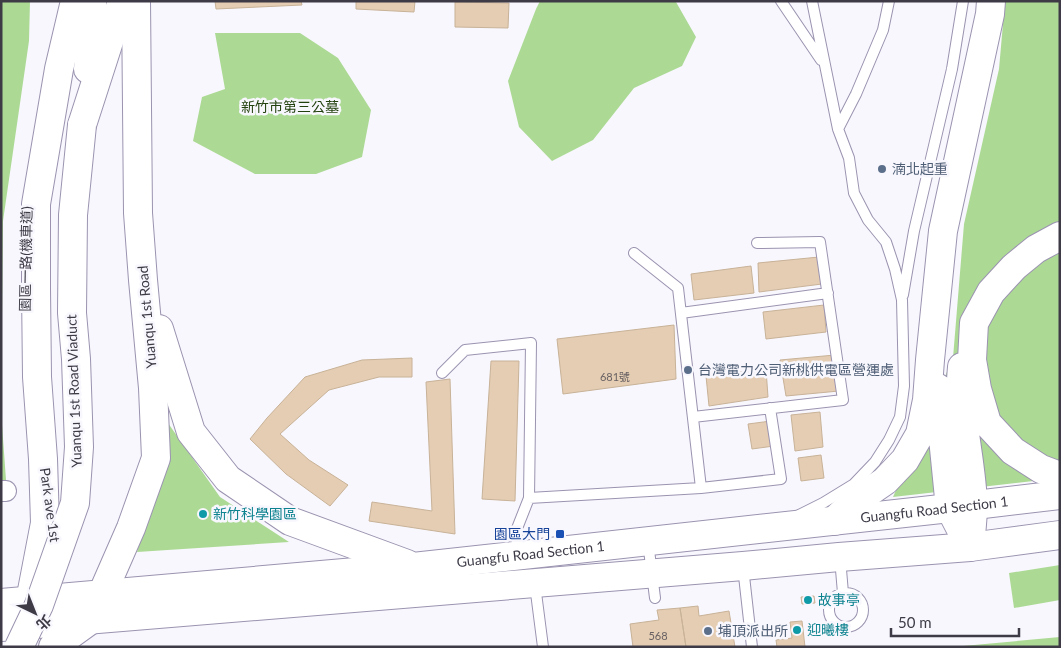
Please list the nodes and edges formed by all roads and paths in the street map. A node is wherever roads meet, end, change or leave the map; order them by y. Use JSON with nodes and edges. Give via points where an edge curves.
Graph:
{"nodes":[{"id":1,"x":66,"y":1,"type":"edge"},
{"id":2,"x":75,"y":1,"type":"edge"},
{"id":3,"x":92,"y":1,"type":"edge"},
{"id":4,"x":122,"y":1,"type":"edge"},
{"id":5,"x":136,"y":1,"type":"edge"},
{"id":6,"x":781,"y":1,"type":"edge"},
{"id":7,"x":812,"y":1,"type":"edge"},
{"id":8,"x":889,"y":1,"type":"edge"},
{"id":9,"x":962,"y":1,"type":"edge"},
{"id":10,"x":991,"y":1,"type":"edge"},
{"id":11,"x":824,"y":65,"type":"junction"},
{"id":12,"x":82,"y":125,"type":"junction"},
{"id":13,"x":838,"y":129,"type":"junction"},
{"id":14,"x":28,"y":194,"type":"dead end"},
{"id":15,"x":150,"y":232,"type":"dead end"},
{"id":16,"x":1060,"y":236,"type":"edge"},
{"id":17,"x":757,"y":243,"type":"dead end"},
{"id":18,"x":634,"y":253,"type":"dead end"},
{"id":19,"x":143,"y":280,"type":"junction"},
{"id":20,"x":828,"y":293,"type":"junction"},
{"id":21,"x":936,"y":299,"type":"junction"},
{"id":22,"x":902,"y":300,"type":"junction"},
{"id":23,"x":681,"y":313,"type":"junction"},
{"id":24,"x":974,"y":323,"type":"junction"},
{"id":25,"x":26,"y":372,"type":"dead end"},
{"id":26,"x":442,"y":373,"type":"dead end"},
{"id":27,"x":770,"y":408,"type":"junction"},
{"id":28,"x":693,"y":417,"type":"junction"},
{"id":29,"x":43,"y":459,"type":"junction"},
{"id":30,"x":1060,"y":476,"type":"edge"},
{"id":31,"x":701,"y":488,"type":"junction"},
{"id":32,"x":1060,"y":495,"type":"edge"},
{"id":33,"x":529,"y":498,"type":"junction"},
{"id":34,"x":962,"y":507,"type":"junction"},
{"id":35,"x":834,"y":521,"type":"junction"},
{"id":36,"x":775,"y":527,"type":"junction"},
{"id":37,"x":1060,"y":535,"type":"edge"},
{"id":38,"x":648,"y":541,"type":"junction"},
{"id":39,"x":970,"y":547,"type":"junction"},
{"id":40,"x":518,"y":555,"type":"junction"},
{"id":41,"x":840,"y":557,"type":"junction"},
{"id":42,"x":743,"y":566,"type":"junction"},
{"id":43,"x":413,"y":567,"type":"junction"},
{"id":44,"x":535,"y":584,"type":"junction"},
{"id":45,"x":654,"y":586,"type":"junction"},
{"id":46,"x":842,"y":593,"type":"dead end"},
{"id":47,"x":103,"y":594,"type":"junction"},
{"id":48,"x":64,"y":598,"type":"junction"},
{"id":49,"x":30,"y":600,"type":"junction"},
{"id":50,"x":1,"y":603,"type":"edge"},
{"id":51,"x":91,"y":620,"type":"junction"},
{"id":52,"x":1,"y":627,"type":"edge"},
{"id":53,"x":19,"y":647,"type":"edge"},
{"id":54,"x":53,"y":647,"type":"edge"},
{"id":55,"x":543,"y":647,"type":"edge"},
{"id":56,"x":752,"y":647,"type":"edge"}],
"edges":[{"from":1,"to":14,"type":"lane","name":"園區一路(機車道)"},
{"from":2,"to":29,"type":"main road","via":[[59,69],[36,204],[37,377]]},
{"from":3,"to":12,"type":"main road","via":[[93,22]]},
{"from":4,"to":12,"type":"main road"},
{"from":5,"to":19,"type":"main road","name":"Yuanqu 1st Road","via":[[138,213]]},
{"from":6,"to":11,"type":"lane"},
{"from":7,"to":11,"type":"lane"},
{"from":8,"to":13,"type":"lane","via":[[883,30]]},
{"from":9,"to":22,"type":"lane","via":[[952,69],[914,231]]},
{"from":10,"to":21,"type":"main road","via":[[943,231]]},
{"from":11,"to":13,"type":"lane"},
{"from":12,"to":53,"type":"main road","name":"Yuanqu 1st Road Viaduct","bridge":true,"via":[[73,225],[72,313],[79,447],[75,503],[39,605]]},
{"from":13,"to":22,"type":"lane","via":[[849,158],[854,193],[868,220],[886,242]]},
{"from":15,"to":19,"type":"lane"},
{"from":16,"to":24,"type":"main road","via":[[1036,249],[1014,267],[991,292]]},
{"from":17,"to":20,"type":"lane","via":[[820,242]]},
{"from":18,"to":23,"type":"lane","via":[[678,288]]},
{"from":19,"to":43,"type":"main road","via":[[192,432],[228,479],[290,521]]},
{"from":19,"to":47,"type":"main road","name":"Yuanqu 1st Road","via":[[154,388],[156,458]]},
{"from":20,"to":23,"type":"lane"},
{"from":20,"to":27,"type":"lane","via":[[843,400]]},
{"from":21,"to":34,"type":"main road","via":[[938,398]]},
{"from":21,"to":35,"type":"main road","via":[[927,400],[920,434],[906,460]]},
{"from":22,"to":36,"type":"lane","via":[[904,386],[900,417],[889,440],[875,462],[854,484]]},
{"from":23,"to":28,"type":"lane"},
{"from":24,"to":30,"type":"main road","via":[[972,360],[988,423],[1012,451],[1040,469]]},
{"from":24,"to":34,"type":"main road","via":[[964,352],[961,380],[964,428]]},
{"from":25,"to":29,"type":"lane"},
{"from":26,"to":33,"type":"lane","via":[[465,350],[531,343]]},
{"from":27,"to":28,"type":"lane"},
{"from":27,"to":31,"type":"lane","via":[[781,479]]},
{"from":28,"to":31,"type":"lane"},
{"from":29,"to":48,"type":"main road","name":"Park ave 1st"},
{"from":29,"to":49,"type":"main road","name":"Park ave 1st","via":[[46,523]]},
{"from":31,"to":33,"type":"lane"},
{"from":32,"to":34,"type":"main road","name":"Guangfu Road Section 1"},
{"from":33,"to":40,"type":"lane","via":[[516,531]]},
{"from":34,"to":35,"type":"main road","name":"Guangfu Road Section 1"},
{"from":34,"to":39,"type":"main road"},
{"from":35,"to":36,"type":"main road","name":"Guangfu Road Section 1"},
{"from":36,"to":38,"type":"main road","name":"Guangfu Road Section 1"},
{"from":37,"to":39,"type":"main road","name":"Guangfu Road Section 1"},
{"from":38,"to":40,"type":"main road","name":"Guangfu Road Section 1"},
{"from":38,"to":45,"type":"lane"},
{"from":39,"to":41,"type":"main road","name":"Guangfu Road Section 1"},
{"from":40,"to":43,"type":"main road","name":"Guangfu Road Section 1"},
{"from":41,"to":42,"type":"main road","name":"Guangfu Road Section 1"},
{"from":41,"to":46,"type":"lane"},
{"from":42,"to":45,"type":"main road","name":"Guangfu Road Section 1"},
{"from":42,"to":56,"type":"lane"},
{"from":43,"to":47,"type":"main road","name":"Guangfu Road Section 1"},
{"from":44,"to":45,"type":"main road","name":"Guangfu Road Section 1"},
{"from":44,"to":51,"type":"main road","name":"Guangfu Road Section 1"},
{"from":44,"to":55,"type":"lane"},
{"from":47,"to":48,"type":"main road","name":"Guangfu Road Section 1"},
{"from":47,"to":51,"type":"main road","name":"Yuanqu 1st Road"},
{"from":48,"to":49,"type":"main road","name":"Guangfu Road Section 1"},
{"from":48,"to":51,"type":"main road"},
{"from":49,"to":50,"type":"main road","name":"Guangfu Road Section 1"},
{"from":51,"to":52,"type":"main road","name":"Guangfu Road Section 1"},
{"from":51,"to":54,"type":"main road"}]}
